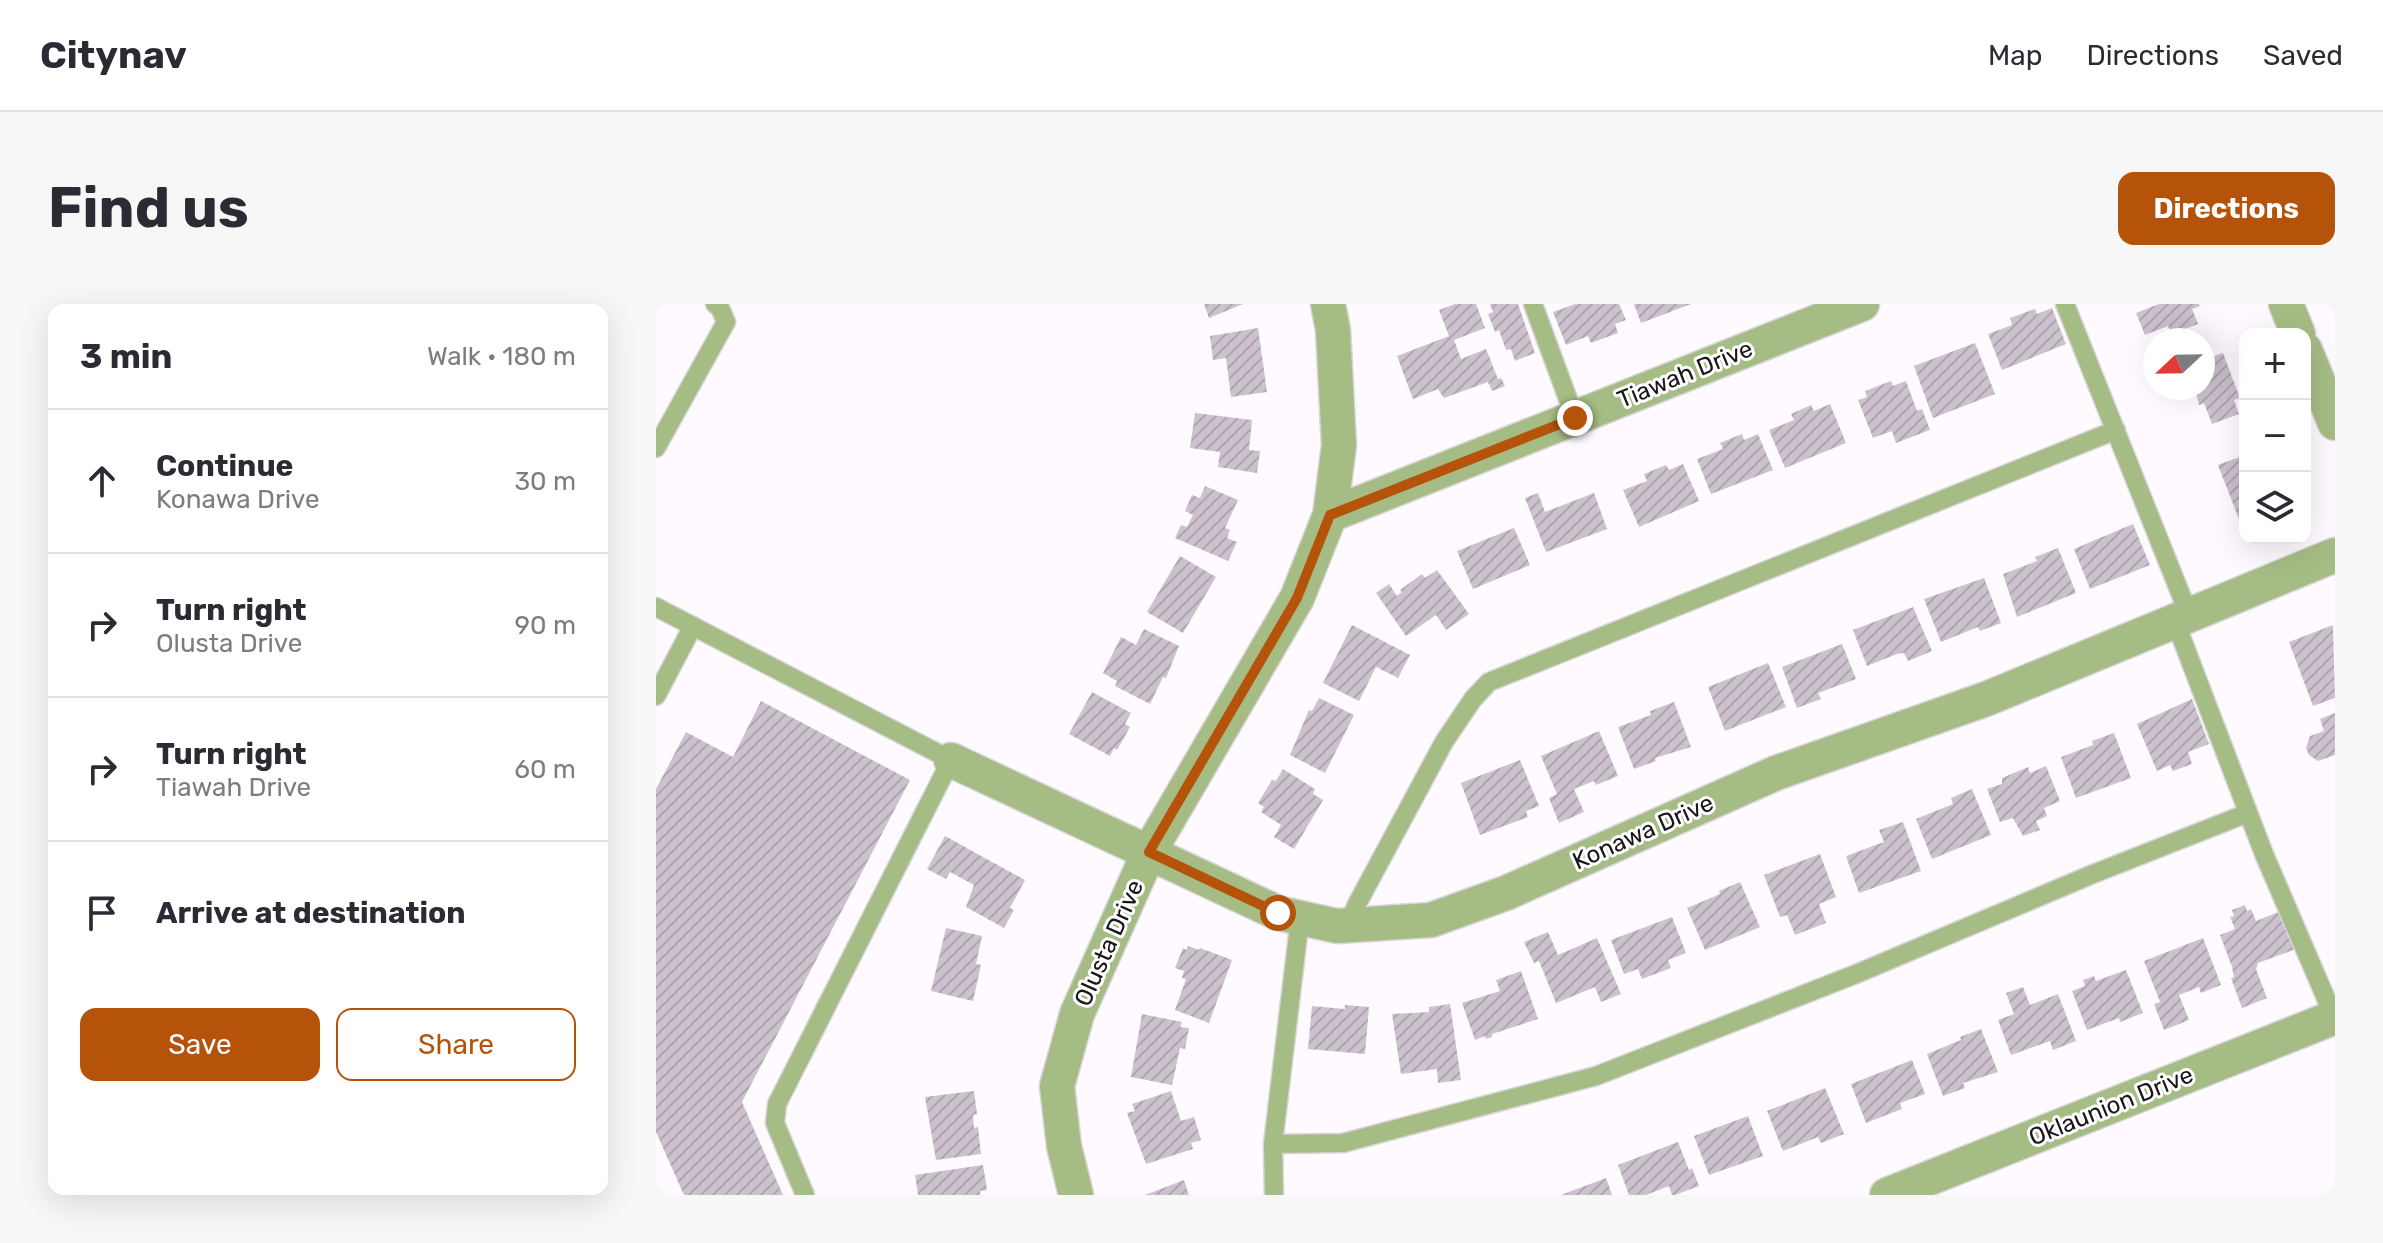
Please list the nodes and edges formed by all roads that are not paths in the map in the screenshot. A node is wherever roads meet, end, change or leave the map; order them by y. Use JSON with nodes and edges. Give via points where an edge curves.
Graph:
{"nodes":[{"id":1,"x":715,"y":304,"type":"edge"},
{"id":2,"x":1328,"y":304,"type":"edge"},
{"id":3,"x":1533,"y":304,"type":"edge"},
{"id":4,"x":1862,"y":304,"type":"edge"},
{"id":5,"x":2065,"y":304,"type":"edge"},
{"id":6,"x":2286,"y":304,"type":"edge"},
{"id":7,"x":2296,"y":328,"type":"edge"},
{"id":8,"x":2311,"y":365,"type":"edge"},
{"id":9,"x":1575,"y":418,"type":"junction"},
{"id":10,"x":2335,"y":423,"type":"edge"},
{"id":11,"x":2116,"y":430,"type":"junction"},
{"id":12,"x":656,"y":448,"type":"edge"},
{"id":13,"x":1330,"y":515,"type":"junction"},
{"id":14,"x":2335,"y":555,"type":"edge"},
{"id":15,"x":656,"y":607,"type":"edge"},
{"id":16,"x":2182,"y":618,"type":"junction"},
{"id":17,"x":693,"y":626,"type":"junction"},
{"id":18,"x":656,"y":696,"type":"edge"},
{"id":19,"x":951,"y":760,"type":"junction"},
{"id":20,"x":2248,"y":813,"type":"junction"},
{"id":21,"x":1149,"y":852,"type":"junction"},
{"id":22,"x":1300,"y":918,"type":"junction"},
{"id":23,"x":1348,"y":925,"type":"junction"},
{"id":24,"x":2335,"y":1017,"type":"edge"},
{"id":25,"x":1273,"y":1144,"type":"junction"},
{"id":26,"x":805,"y":1195,"type":"edge"},
{"id":27,"x":1076,"y":1195,"type":"edge"},
{"id":28,"x":1274,"y":1195,"type":"edge"},
{"id":29,"x":1887,"y":1195,"type":"edge"}],
"edges":[{"from":1,"to":12,"type":"lane","via":[[726,322]]},
{"from":2,"to":13,"type":"street","name":"Olusta Drive","via":[[1339,445]]},
{"from":3,"to":9,"type":"lane"},
{"from":4,"to":9,"type":"street","name":"Tiawah Drive"},
{"from":5,"to":11,"type":"lane"},
{"from":6,"to":7,"type":"street"},
{"from":8,"to":10,"type":"street"},
{"from":9,"to":13,"type":"street","name":"Tiawah Drive"},
{"from":11,"to":16,"type":"lane"},
{"from":11,"to":23,"type":"lane","via":[[1489,682],[1444,742]]},
{"from":13,"to":21,"type":"street","name":"Olusta Drive","via":[[1297,598]]},
{"from":14,"to":16,"type":"street","name":"Konawa Drive"},
{"from":15,"to":17,"type":"lane"},
{"from":16,"to":20,"type":"lane"},
{"from":16,"to":23,"type":"street","name":"Konawa Drive","via":[[1986,699],[1776,773],[1506,893],[1431,920]]},
{"from":17,"to":18,"type":"lane"},
{"from":17,"to":19,"type":"lane"},
{"from":19,"to":21,"type":"street","name":"Konawa Drive"},
{"from":19,"to":26,"type":"lane","via":[[777,1104],[775,1123]]},
{"from":20,"to":24,"type":"lane"},
{"from":20,"to":25,"type":"lane","via":[[1596,1076],[1343,1143]]},
{"from":21,"to":22,"type":"street","name":"Konawa Drive","via":[[1278,913]]},
{"from":21,"to":27,"type":"street","name":"Olusta Drive","via":[[1077,1014],[1057,1086]]},
{"from":22,"to":23,"type":"street","name":"Konawa Drive"},
{"from":22,"to":25,"type":"lane"},
{"from":24,"to":29,"type":"street","name":"Oklaunion Drive"},
{"from":25,"to":28,"type":"lane"}]}
